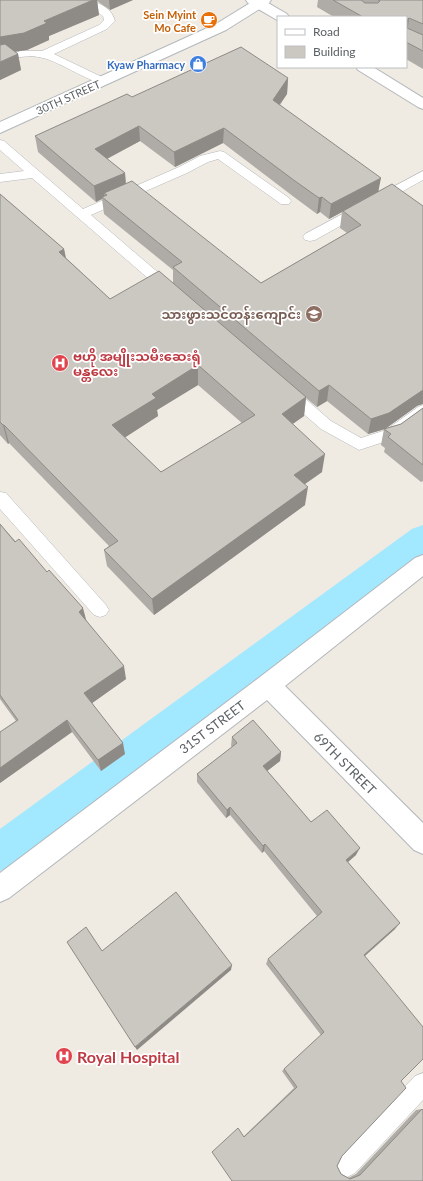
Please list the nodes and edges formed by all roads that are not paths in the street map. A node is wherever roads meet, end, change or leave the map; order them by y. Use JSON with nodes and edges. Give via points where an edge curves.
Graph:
{"nodes":[{"id":1,"x":86,"y":0,"type":"edge"},
{"id":2,"x":257,"y":1,"type":"edge"},
{"id":3,"x":280,"y":16,"type":"edge"},
{"id":4,"x":157,"y":50,"type":"junction"},
{"id":5,"x":44,"y":54,"type":"junction"},
{"id":6,"x":0,"y":58,"type":"edge"},
{"id":7,"x":365,"y":68,"type":"edge"},
{"id":8,"x":88,"y":74,"type":"junction"},
{"id":9,"x":102,"y":81,"type":"junction"},
{"id":10,"x":423,"y":104,"type":"edge"},
{"id":11,"x":7,"y":110,"type":"dead end"},
{"id":12,"x":0,"y":128,"type":"edge"},
{"id":13,"x":0,"y":144,"type":"edge"},
{"id":14,"x":35,"y":174,"type":"junction"},
{"id":15,"x":423,"y":175,"type":"edge"},
{"id":16,"x":0,"y":178,"type":"edge"},
{"id":17,"x":285,"y":201,"type":"dead end"},
{"id":18,"x":82,"y":214,"type":"junction"},
{"id":19,"x":310,"y":237,"type":"dead end"},
{"id":20,"x":177,"y":296,"type":"edge"},
{"id":21,"x":279,"y":384,"type":"edge"},
{"id":22,"x":423,"y":411,"type":"edge"},
{"id":23,"x":0,"y":498,"type":"edge"},
{"id":24,"x":423,"y":564,"type":"edge"},
{"id":25,"x":100,"y":610,"type":"dead end"},
{"id":26,"x":268,"y":685,"type":"junction"},
{"id":27,"x":423,"y":841,"type":"edge"},
{"id":28,"x":0,"y":889,"type":"edge"},
{"id":29,"x":423,"y":1084,"type":"edge"},
{"id":30,"x":347,"y":1165,"type":"edge"}],
"edges":[{"from":1,"to":5,"type":"lane","via":[[108,14],[110,21],[103,27]]},
{"from":2,"to":3,"type":"street"},
{"from":2,"to":4,"type":"street","name":"30TH STREET","via":[[221,27]]},
{"from":4,"to":8,"type":"street","name":"30TH STREET"},
{"from":4,"to":9,"type":"street","name":"30TH STREET"},
{"from":5,"to":6,"type":"lane"},
{"from":5,"to":8,"type":"lane"},
{"from":7,"to":10,"type":"street"},
{"from":8,"to":9,"type":"lane"},
{"from":8,"to":11,"type":"street","name":"30TH STREET"},
{"from":9,"to":12,"type":"street","name":"30TH STREET"},
{"from":13,"to":14,"type":"lane"},
{"from":14,"to":16,"type":"lane"},
{"from":14,"to":18,"type":"lane"},
{"from":15,"to":19,"type":"lane"},
{"from":17,"to":18,"type":"lane","via":[[262,188],[220,155],[204,159]]},
{"from":18,"to":20,"type":"lane"},
{"from":21,"to":22,"type":"lane","via":[[326,425],[359,444],[391,434]]},
{"from":23,"to":25,"type":"lane"},
{"from":24,"to":26,"type":"street","name":"31ST STREET"},
{"from":26,"to":27,"type":"street","name":"69TH STREET"},
{"from":26,"to":28,"type":"street","name":"31ST STREET"},
{"from":29,"to":30,"type":"lane"}]}
